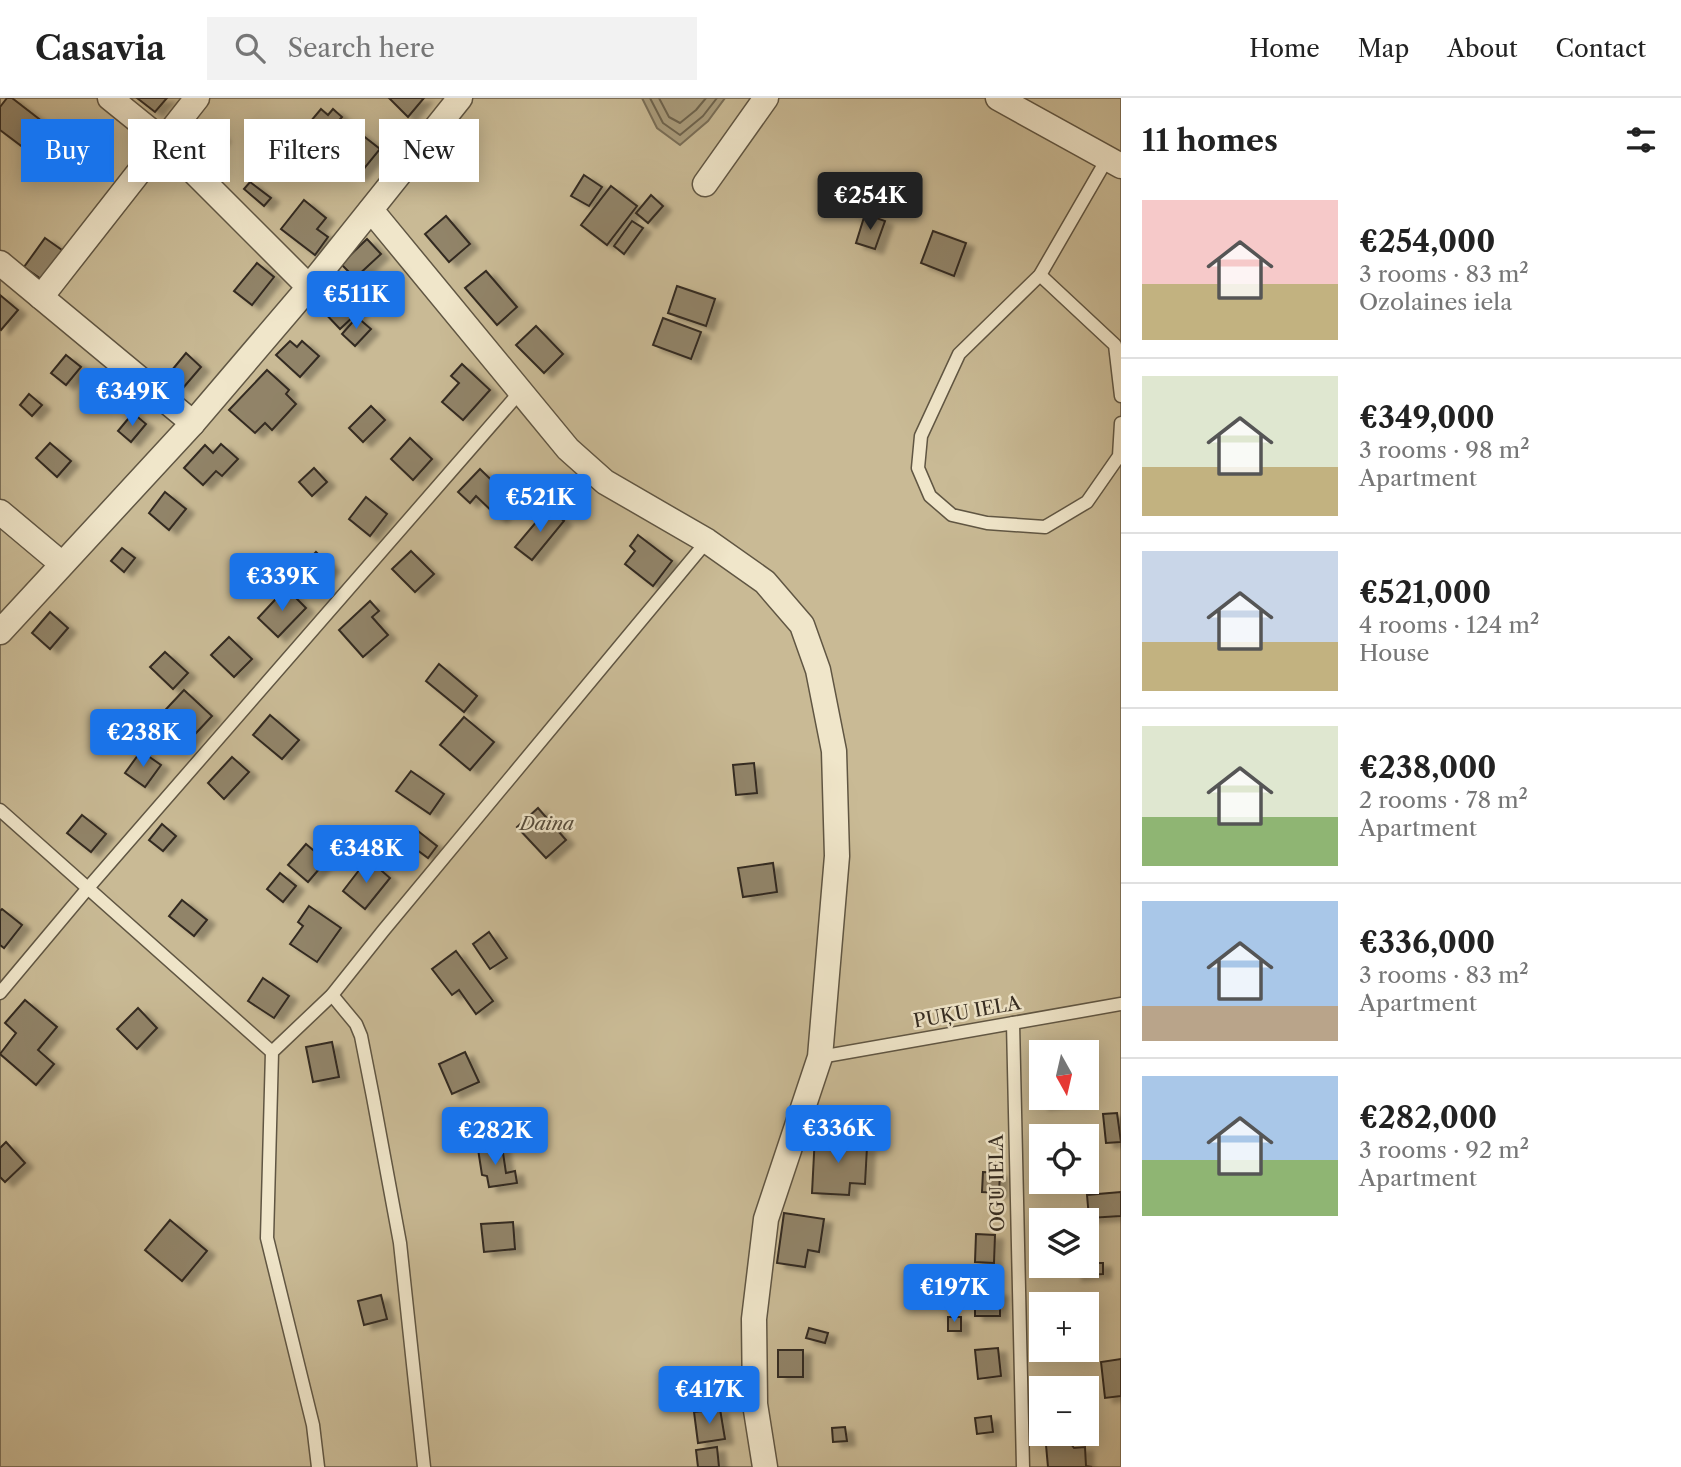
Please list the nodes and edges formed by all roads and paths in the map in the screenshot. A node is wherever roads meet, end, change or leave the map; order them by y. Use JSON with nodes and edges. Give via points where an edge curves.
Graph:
{"nodes":[{"id":1,"x":110,"y":98,"type":"edge"},
{"id":2,"x":197,"y":98,"type":"edge"},
{"id":3,"x":460,"y":98,"type":"edge"},
{"id":4,"x":766,"y":98,"type":"edge"},
{"id":5,"x":1008,"y":100,"type":"edge"},
{"id":6,"x":136,"y":119,"type":"edge"},
{"id":7,"x":180,"y":119,"type":"edge"},
{"id":8,"x":1114,"y":163,"type":"edge"},
{"id":9,"x":130,"y":182,"type":"edge"},
{"id":10,"x":204,"y":182,"type":"edge"},
{"id":11,"x":705,"y":184,"type":"dead end"},
{"id":12,"x":371,"y":209,"type":"junction"},
{"id":13,"x":0,"y":263,"type":"edge"},
{"id":14,"x":1040,"y":275,"type":"junction"},
{"id":15,"x":309,"y":287,"type":"junction"},
{"id":16,"x":41,"y":297,"type":"junction"},
{"id":17,"x":520,"y":393,"type":"junction"},
{"id":18,"x":1121,"y":396,"type":"edge"},
{"id":19,"x":192,"y":423,"type":"junction"},
{"id":20,"x":1121,"y":423,"type":"edge"},
{"id":21,"x":0,"y":512,"type":"edge"},
{"id":22,"x":707,"y":541,"type":"junction"},
{"id":23,"x":62,"y":564,"type":"junction"},
{"id":24,"x":0,"y":632,"type":"edge"},
{"id":25,"x":0,"y":810,"type":"edge"},
{"id":26,"x":88,"y":888,"type":"junction"},
{"id":27,"x":0,"y":993,"type":"edge"},
{"id":28,"x":332,"y":995,"type":"junction"},
{"id":29,"x":1121,"y":1004,"type":"edge"},
{"id":30,"x":1013,"y":1023,"type":"junction"},
{"id":31,"x":272,"y":1052,"type":"junction"},
{"id":32,"x":820,"y":1057,"type":"junction"},
{"id":33,"x":318,"y":1467,"type":"edge"},
{"id":34,"x":424,"y":1467,"type":"edge"},
{"id":35,"x":765,"y":1467,"type":"edge"},
{"id":36,"x":1023,"y":1467,"type":"edge"}],
"edges":[{"from":1,"to":6,"type":"street"},
{"from":2,"to":7,"type":"street"},
{"from":3,"to":12,"type":"street"},
{"from":4,"to":11,"type":"street"},
{"from":5,"to":8,"type":"street"},
{"from":8,"to":14,"type":"lane"},
{"from":9,"to":16,"type":"street"},
{"from":10,"to":15,"type":"street"},
{"from":12,"to":15,"type":"street"},
{"from":12,"to":17,"type":"street"},
{"from":13,"to":16,"type":"street"},
{"from":14,"to":18,"type":"lane","via":[[1115,345]]},
{"from":14,"to":20,"type":"lane","via":[[959,354],[920,436],[918,468],[930,496],[952,515],[986,523],[1045,527],[1087,502],[1119,456]]},
{"from":15,"to":19,"type":"street"},
{"from":16,"to":19,"type":"street"},
{"from":17,"to":22,"type":"street","via":[[568,449],[606,482]]},
{"from":17,"to":26,"type":"lane"},
{"from":19,"to":23,"type":"street"},
{"from":21,"to":23,"type":"street"},
{"from":22,"to":28,"type":"lane"},
{"from":22,"to":32,"type":"street","via":[[765,582],[802,625],[818,670],[834,751],[837,856]]},
{"from":23,"to":24,"type":"street"},
{"from":25,"to":26,"type":"lane"},
{"from":26,"to":27,"type":"lane"},
{"from":26,"to":31,"type":"lane"},
{"from":28,"to":31,"type":"lane"},
{"from":28,"to":34,"type":"lane","via":[[361,1036],[373,1097],[400,1243]]},
{"from":29,"to":30,"type":"lane","name":"PUĶU IELA"},
{"from":30,"to":32,"type":"lane","name":"PUĶU IELA"},
{"from":30,"to":36,"type":"lane","name":"OGU IELA"},
{"from":31,"to":33,"type":"lane","via":[[267,1238],[313,1425]]},
{"from":32,"to":35,"type":"street","via":[[766,1219],[754,1319],[755,1404]]}]}
